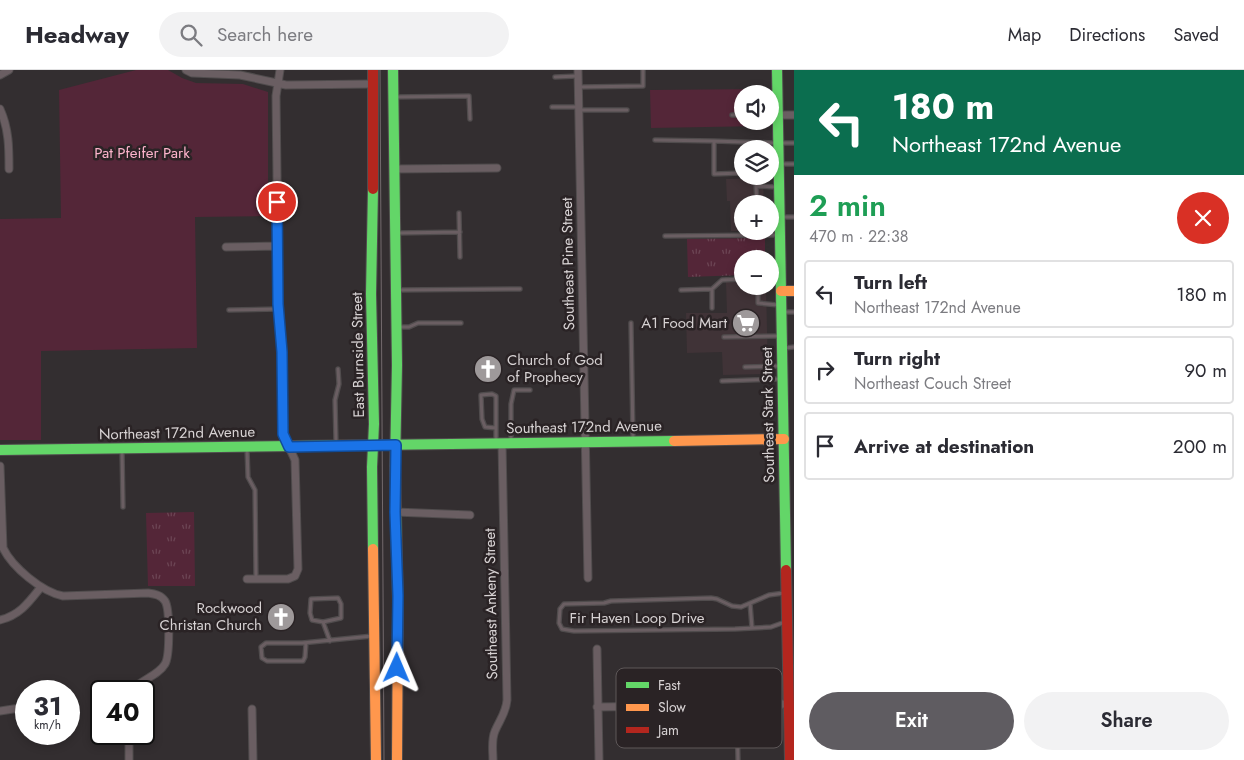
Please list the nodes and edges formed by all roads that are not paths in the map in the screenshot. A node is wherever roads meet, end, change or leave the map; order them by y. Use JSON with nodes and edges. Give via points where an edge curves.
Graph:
{"nodes":[{"id":1,"x":9,"y":70,"type":"edge"},
{"id":2,"x":186,"y":70,"type":"edge"},
{"id":3,"x":280,"y":70,"type":"edge"},
{"id":4,"x":373,"y":70,"type":"edge"},
{"id":5,"x":393,"y":70,"type":"edge"},
{"id":6,"x":643,"y":70,"type":"edge"},
{"id":7,"x":777,"y":70,"type":"edge"},
{"id":8,"x":578,"y":73,"type":"edge"},
{"id":9,"x":0,"y":75,"type":"edge"},
{"id":10,"x":555,"y":77,"type":"dead end"},
{"id":11,"x":277,"y":84,"type":"junction"},
{"id":12,"x":373,"y":84,"type":"junction"},
{"id":13,"x":776,"y":85,"type":"edge"},
{"id":14,"x":579,"y":87,"type":"junction"},
{"id":15,"x":393,"y":97,"type":"junction"},
{"id":16,"x":552,"y":107,"type":"dead end"},
{"id":17,"x":0,"y":109,"type":"edge"},
{"id":18,"x":579,"y":109,"type":"junction"},
{"id":19,"x":627,"y":110,"type":"dead end"},
{"id":20,"x":779,"y":115,"type":"edge"},
{"id":21,"x":794,"y":115,"type":"edge"},
{"id":22,"x":470,"y":118,"type":"dead end"},
{"id":23,"x":655,"y":140,"type":"dead end"},
{"id":24,"x":714,"y":141,"type":"junction"},
{"id":25,"x":734,"y":142,"type":"edge"},
{"id":26,"x":779,"y":143,"type":"edge"},
{"id":27,"x":794,"y":143,"type":"edge"},
{"id":28,"x":794,"y":164,"type":"edge"},
{"id":29,"x":497,"y":168,"type":"dead end"},
{"id":30,"x":779,"y":168,"type":"edge"},
{"id":31,"x":9,"y":169,"type":"dead end"},
{"id":32,"x":394,"y":169,"type":"junction"},
{"id":33,"x":734,"y":173,"type":"edge"},
{"id":34,"x":779,"y":182,"type":"edge"},
{"id":35,"x":780,"y":187,"type":"junction"},
{"id":36,"x":756,"y":195,"type":"edge"},
{"id":37,"x":779,"y":195,"type":"edge"},
{"id":38,"x":460,"y":213,"type":"dead end"},
{"id":39,"x":779,"y":217,"type":"edge"},
{"id":40,"x":794,"y":217,"type":"edge"},
{"id":41,"x":779,"y":231,"type":"edge"},
{"id":42,"x":460,"y":232,"type":"junction"},
{"id":43,"x":394,"y":234,"type":"junction"},
{"id":44,"x":780,"y":235,"type":"junction"},
{"id":45,"x":665,"y":236,"type":"dead end"},
{"id":46,"x":277,"y":246,"type":"junction"},
{"id":47,"x":226,"y":247,"type":"dead end"},
{"id":48,"x":460,"y":257,"type":"dead end"},
{"id":49,"x":734,"y":279,"type":"edge"},
{"id":50,"x":781,"y":279,"type":"joint"},
{"id":51,"x":520,"y":289,"type":"dead end"},
{"id":52,"x":712,"y":289,"type":"junction"},
{"id":53,"x":396,"y":290,"type":"junction"},
{"id":54,"x":681,"y":290,"type":"dead end"},
{"id":55,"x":782,"y":291,"type":"junction"},
{"id":56,"x":794,"y":291,"type":"edge"},
{"id":57,"x":758,"y":295,"type":"edge"},
{"id":58,"x":278,"y":308,"type":"junction"},
{"id":59,"x":712,"y":308,"type":"dead end"},
{"id":60,"x":782,"y":309,"type":"junction"},
{"id":61,"x":229,"y":310,"type":"dead end"},
{"id":62,"x":794,"y":312,"type":"edge"},
{"id":63,"x":631,"y":322,"type":"dead end"},
{"id":64,"x":461,"y":323,"type":"dead end"},
{"id":65,"x":396,"y":327,"type":"junction"},
{"id":66,"x":782,"y":336,"type":"junction"},
{"id":67,"x":724,"y":337,"type":"dead end"},
{"id":68,"x":782,"y":348,"type":"junction"},
{"id":69,"x":794,"y":348,"type":"edge"},
{"id":70,"x":782,"y":366,"type":"junction"},
{"id":71,"x":745,"y":367,"type":"dead end"},
{"id":72,"x":338,"y":369,"type":"dead end"},
{"id":73,"x":783,"y":379,"type":"junction"},
{"id":74,"x":722,"y":381,"type":"dead end"},
{"id":75,"x":530,"y":390,"type":"dead end"},
{"id":76,"x":496,"y":428,"type":"junction"},
{"id":77,"x":784,"y":439,"type":"junction"},
{"id":78,"x":633,"y":441,"type":"junction"},
{"id":79,"x":586,"y":442,"type":"junction"},
{"id":80,"x":503,"y":443,"type":"junction"},
{"id":81,"x":373,"y":445,"type":"junction"},
{"id":82,"x":385,"y":445,"type":"joint"},
{"id":83,"x":396,"y":445,"type":"junction"},
{"id":84,"x":336,"y":446,"type":"junction"},
{"id":85,"x":247,"y":447,"type":"junction"},
{"id":86,"x":289,"y":447,"type":"junction"},
{"id":87,"x":122,"y":449,"type":"junction"},
{"id":88,"x":0,"y":450,"type":"edge"},
{"id":89,"x":0,"y":466,"type":"edge"},
{"id":90,"x":123,"y":507,"type":"dead end"},
{"id":91,"x":395,"y":512,"type":"junction"},
{"id":92,"x":470,"y":515,"type":"dead end"},
{"id":93,"x":790,"y":556,"type":"edge"},
{"id":94,"x":588,"y":578,"type":"dead end"},
{"id":95,"x":247,"y":579,"type":"dead end"},
{"id":96,"x":256,"y":579,"type":"junction"},
{"id":97,"x":41,"y":587,"type":"junction"},
{"id":98,"x":787,"y":592,"type":"junction"},
{"id":99,"x":750,"y":603,"type":"junction"},
{"id":100,"x":0,"y":620,"type":"edge"},
{"id":101,"x":323,"y":622,"type":"junction"},
{"id":102,"x":791,"y":622,"type":"edge"},
{"id":103,"x":752,"y":628,"type":"junction"},
{"id":104,"x":375,"y":636,"type":"junction"},
{"id":105,"x":330,"y":640,"type":"junction"},
{"id":106,"x":306,"y":643,"type":"junction"},
{"id":107,"x":597,"y":649,"type":"dead end"},
{"id":108,"x":791,"y":656,"type":"edge"},
{"id":109,"x":143,"y":680,"type":"edge"},
{"id":110,"x":791,"y":704,"type":"edge"},
{"id":111,"x":597,"y":707,"type":"junction"},
{"id":112,"x":616,"y":707,"type":"edge"},
{"id":113,"x":15,"y":709,"type":"edge"},
{"id":114,"x":252,"y":709,"type":"dead end"},
{"id":115,"x":0,"y":711,"type":"edge"},
{"id":116,"x":129,"y":745,"type":"edge"},
{"id":117,"x":792,"y":749,"type":"edge"},
{"id":118,"x":129,"y":760,"type":"edge"},
{"id":119,"x":253,"y":760,"type":"edge"},
{"id":120,"x":376,"y":760,"type":"edge"},
{"id":121,"x":397,"y":760,"type":"edge"},
{"id":122,"x":493,"y":760,"type":"edge"},
{"id":123,"x":599,"y":760,"type":"edge"},
{"id":124,"x":790,"y":760,"type":"edge"}],
"edges":[{"from":1,"to":9,"type":"street"},
{"from":2,"to":11,"type":"street","via":[[240,75]]},
{"from":3,"to":11,"type":"street"},
{"from":4,"to":12,"type":"street","name":"East Burnside Street"},
{"from":5,"to":15,"type":"street"},
{"from":6,"to":14,"type":"lane","via":[[643,86]]},
{"from":7,"to":13,"type":"street","name":"Southeast Stark Street"},
{"from":8,"to":10,"type":"lane"},
{"from":8,"to":14,"type":"street","name":"Southeast Pine Street"},
{"from":11,"to":12,"type":"street"},
{"from":11,"to":46,"type":"street"},
{"from":12,"to":81,"type":"street","name":"East Burnside Street"},
{"from":14,"to":18,"type":"street","name":"Southeast Pine Street"},
{"from":15,"to":22,"type":"lane","via":[[469,96]]},
{"from":15,"to":32,"type":"street"},
{"from":16,"to":18,"type":"lane"},
{"from":17,"to":31,"type":"street","via":[[9,142]]},
{"from":18,"to":19,"type":"lane"},
{"from":18,"to":79,"type":"street","name":"Southeast Pine Street"},
{"from":20,"to":21,"type":"street"},
{"from":23,"to":24,"type":"lane"},
{"from":24,"to":25,"type":"lane"},
{"from":24,"to":33,"type":"lane","via":[[714,174]]},
{"from":26,"to":27,"type":"lane"},
{"from":28,"to":30,"type":"lane"},
{"from":29,"to":32,"type":"street"},
{"from":32,"to":43,"type":"street"},
{"from":34,"to":35,"type":"street","name":"Southeast Stark Street"},
{"from":35,"to":36,"type":"lane","via":[[756,186]]},
{"from":35,"to":37,"type":"street","name":"Southeast Stark Street"},
{"from":38,"to":42,"type":"lane"},
{"from":39,"to":40,"type":"lane"},
{"from":41,"to":44,"type":"street","name":"Southeast Stark Street"},
{"from":42,"to":43,"type":"lane"},
{"from":42,"to":48,"type":"lane"},
{"from":43,"to":53,"type":"street"},
{"from":44,"to":45,"type":"lane"},
{"from":44,"to":50,"type":"street","name":"Southeast Stark Street"},
{"from":46,"to":47,"type":"street"},
{"from":46,"to":58,"type":"street"},
{"from":49,"to":52,"type":"lane","via":[[722,280]]},
{"from":50,"to":55,"type":"street","name":"Southeast Stark Street"},
{"from":51,"to":53,"type":"lane"},
{"from":52,"to":54,"type":"lane"},
{"from":52,"to":59,"type":"lane"},
{"from":53,"to":65,"type":"street"},
{"from":55,"to":56,"type":"street"},
{"from":55,"to":60,"type":"street","name":"Southeast Stark Street"},
{"from":57,"to":60,"type":"lane","via":[[758,303]]},
{"from":58,"to":61,"type":"lane"},
{"from":58,"to":86,"type":"street","via":[[283,434]]},
{"from":60,"to":62,"type":"lane"},
{"from":60,"to":66,"type":"street","name":"Southeast Stark Street"},
{"from":63,"to":78,"type":"lane"},
{"from":64,"to":65,"type":"lane"},
{"from":65,"to":83,"type":"street"},
{"from":66,"to":67,"type":"lane"},
{"from":66,"to":68,"type":"street","name":"Southeast Stark Street"},
{"from":68,"to":69,"type":"lane"},
{"from":68,"to":70,"type":"street","name":"Southeast Stark Street"},
{"from":70,"to":71,"type":"lane"},
{"from":70,"to":73,"type":"street","name":"Southeast Stark Street"},
{"from":72,"to":84,"type":"lane"},
{"from":73,"to":74,"type":"lane"},
{"from":73,"to":77,"type":"street","name":"Southeast Stark Street"},
{"from":75,"to":80,"type":"lane","via":[[514,390]]},
{"from":76,"to":76,"type":"lane","via":[[496,396],[481,395],[484,427]]},
{"from":76,"to":80,"type":"lane"},
{"from":77,"to":78,"type":"street","name":"Southeast 172nd Avenue"},
{"from":77,"to":93,"type":"street","name":"Southeast Stark Street"},
{"from":78,"to":79,"type":"street","name":"Southeast 172nd Avenue"},
{"from":79,"to":80,"type":"street","name":"Southeast 172nd Avenue"},
{"from":79,"to":94,"type":"street","name":"Southeast Pine Street"},
{"from":80,"to":83,"type":"street","name":"Southeast 172nd Avenue"},
{"from":80,"to":122,"type":"street","name":"Southeast Ankeny Street","via":[[507,709],[495,731]]},
{"from":81,"to":82,"type":"street","name":"Northeast 172nd Avenue"},
{"from":81,"to":84,"type":"street","name":"Northeast 172nd Avenue"},
{"from":81,"to":104,"type":"street","name":"East Burnside Street"},
{"from":82,"to":83,"type":"street","name":"Southeast 172nd Avenue"},
{"from":83,"to":91,"type":"street"},
{"from":84,"to":86,"type":"street","name":"Northeast 172nd Avenue"},
{"from":85,"to":86,"type":"street","name":"Northeast 172nd Avenue"},
{"from":85,"to":87,"type":"street","name":"Northeast 172nd Avenue"},
{"from":85,"to":96,"type":"lane","via":[[248,477],[255,490]]},
{"from":86,"to":96,"type":"street","via":[[295,460],[298,569],[295,576],[288,579]]},
{"from":87,"to":88,"type":"street","name":"Northeast 172nd Avenue"},
{"from":87,"to":90,"type":"lane"},
{"from":89,"to":97,"type":"street","via":[[3,548],[7,558]]},
{"from":91,"to":92,"type":"street"},
{"from":91,"to":121,"type":"street"},
{"from":93,"to":98,"type":"street","name":"Southeast Stark Street"},
{"from":95,"to":96,"type":"street"},
{"from":97,"to":100,"type":"street","via":[[21,611]]},
{"from":97,"to":109,"type":"street","via":[[63,596],[157,594],[166,602],[168,656],[164,665]]},
{"from":98,"to":99,"type":"lane","name":"Fir Haven Loop Drive"},
{"from":98,"to":102,"type":"street","name":"Southeast Stark Street"},
{"from":99,"to":103,"type":"lane"},
{"from":99,"to":103,"type":"lane","name":"Fir Haven Loop Drive","via":[[735,606],[711,598],[564,604],[560,609],[560,623],[566,631]]},
{"from":101,"to":101,"type":"lane","via":[[312,620],[311,599],[338,598],[341,618]]},
{"from":101,"to":105,"type":"lane"},
{"from":102,"to":103,"type":"lane","name":"Fir Haven Loop Drive"},
{"from":102,"to":108,"type":"street","name":"Southeast Stark Street"},
{"from":104,"to":105,"type":"lane"},
{"from":104,"to":120,"type":"street","name":"East Burnside Street"},
{"from":105,"to":106,"type":"lane"},
{"from":106,"to":106,"type":"lane","via":[[266,643],[261,647],[262,658],[267,661],[303,661]]},
{"from":107,"to":111,"type":"street"},
{"from":108,"to":110,"type":"street","name":"Southeast Stark Street"},
{"from":110,"to":117,"type":"street","name":"Southeast Stark Street"},
{"from":111,"to":112,"type":"street"},
{"from":111,"to":123,"type":"street"},
{"from":113,"to":115,"type":"street"},
{"from":114,"to":119,"type":"street"},
{"from":116,"to":118,"type":"street"},
{"from":117,"to":124,"type":"street","name":"Southeast Stark Street"}]}
